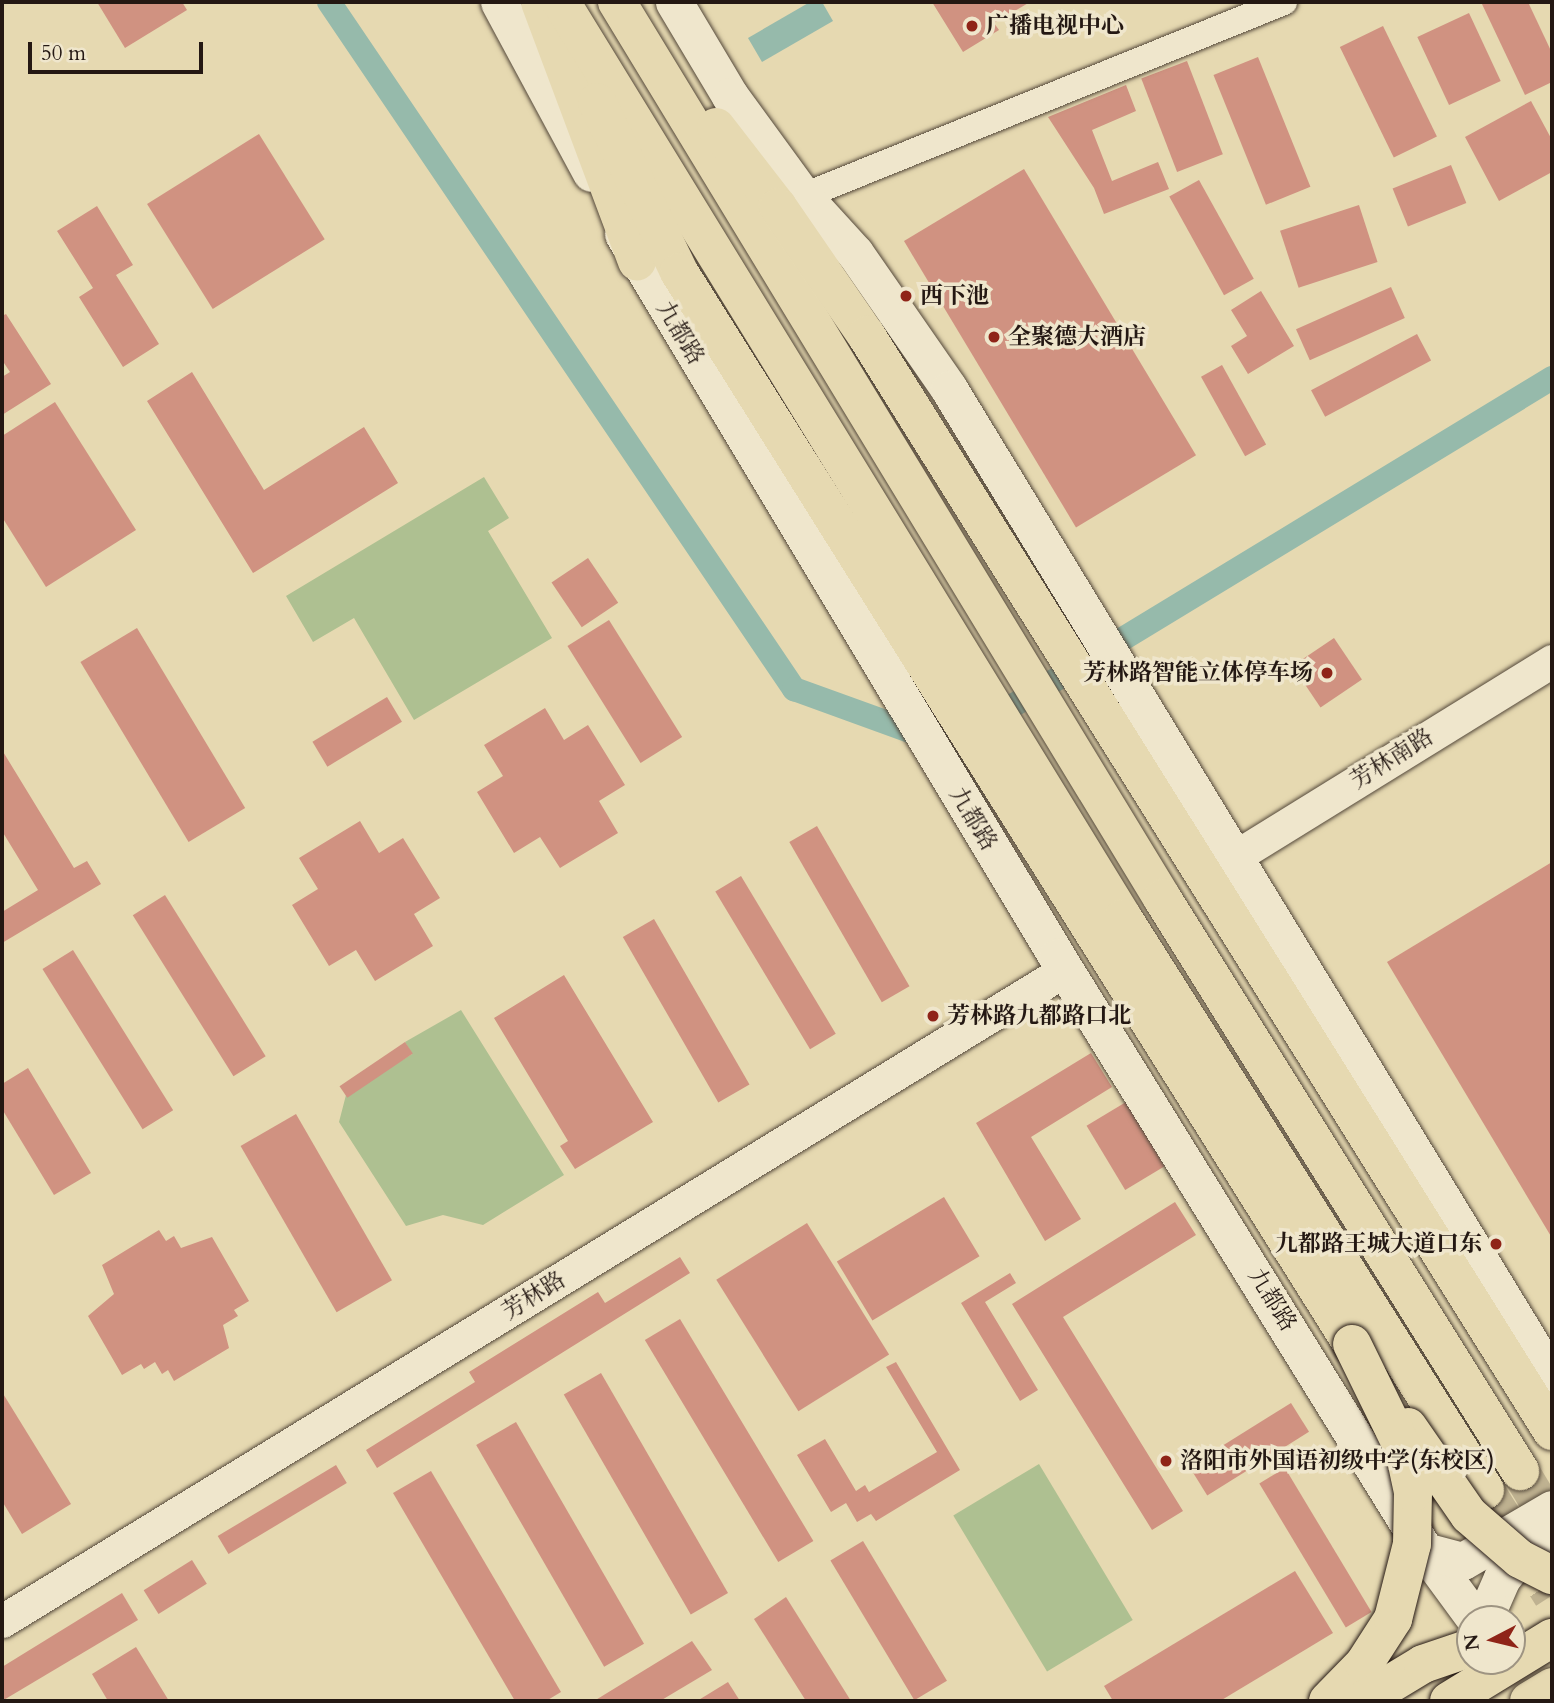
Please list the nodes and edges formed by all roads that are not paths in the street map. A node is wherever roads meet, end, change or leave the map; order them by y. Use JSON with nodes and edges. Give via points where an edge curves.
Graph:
{"nodes":[{"id":1,"x":499,"y":2,"type":"edge"},
{"id":2,"x":540,"y":2,"type":"edge"},
{"id":3,"x":549,"y":2,"type":"edge"},
{"id":4,"x":561,"y":2,"type":"edge"},
{"id":5,"x":617,"y":2,"type":"edge"},
{"id":6,"x":674,"y":2,"type":"edge"},
{"id":7,"x":1284,"y":2,"type":"edge"},
{"id":8,"x":791,"y":201,"type":"junction"},
{"id":9,"x":637,"y":261,"type":"junction"},
{"id":10,"x":1552,"y":660,"type":"edge"},
{"id":11,"x":1552,"y":686,"type":"edge"},
{"id":12,"x":1238,"y":868,"type":"junction"},
{"id":13,"x":1061,"y":963,"type":"junction"},
{"id":14,"x":1457,"y":1277,"type":"junction"},
{"id":15,"x":1352,"y":1344,"type":"junction"},
{"id":16,"x":1552,"y":1382,"type":"edge"},
{"id":17,"x":1552,"y":1431,"type":"edge"},
{"id":18,"x":1520,"y":1471,"type":"tunnel mouth"},
{"id":19,"x":1486,"y":1490,"type":"tunnel mouth"},
{"id":20,"x":1552,"y":1509,"type":"edge"},
{"id":21,"x":1552,"y":1537,"type":"edge"},
{"id":22,"x":1425,"y":1551,"type":"junction"},
{"id":23,"x":1552,"y":1575,"type":"edge"},
{"id":24,"x":2,"y":1603,"type":"edge"},
{"id":25,"x":1465,"y":1605,"type":"edge"},
{"id":26,"x":1489,"y":1605,"type":"edge"},
{"id":27,"x":2,"y":1621,"type":"edge"},
{"id":28,"x":1552,"y":1640,"type":"edge"},
{"id":29,"x":1526,"y":1644,"type":"edge"},
{"id":30,"x":1456,"y":1656,"type":"edge"},
{"id":31,"x":1456,"y":1671,"type":"edge"},
{"id":32,"x":1489,"y":1675,"type":"edge"},
{"id":33,"x":1552,"y":1687,"type":"edge"},
{"id":34,"x":1552,"y":1697,"type":"edge"},
{"id":35,"x":1328,"y":1701,"type":"edge"},
{"id":36,"x":1362,"y":1701,"type":"edge"},
{"id":37,"x":1418,"y":1701,"type":"edge"},
{"id":38,"x":1449,"y":1701,"type":"edge"},
{"id":39,"x":1495,"y":1701,"type":"edge"},
{"id":40,"x":1530,"y":1701,"type":"edge"},
{"id":41,"x":1550,"y":1701,"type":"edge"}],
"edges":[{"from":1,"to":9,"type":"main road","name":"九都路"},
{"from":2,"to":9,"type":"main road"},
{"from":3,"to":15,"type":"main road","via":[[678,272]]},
{"from":4,"to":19,"type":"main road","via":[[1023,755]]},
{"from":5,"to":8,"type":"main road"},
{"from":5,"to":18,"type":"main road"},
{"from":6,"to":8,"type":"main road"},
{"from":7,"to":8,"type":"street"},
{"from":8,"to":12,"type":"main road","via":[[855,253],[949,389]]},
{"from":8,"to":14,"type":"main road","via":[[866,335]]},
{"from":9,"to":13,"type":"main road","name":"九都路"},
{"from":10,"to":12,"type":"street","name":"芳林南路"},
{"from":11,"to":12,"type":"street","name":"芳林南路"},
{"from":12,"to":16,"type":"main road"},
{"from":13,"to":22,"type":"main road","name":"九都路"},
{"from":13,"to":24,"type":"street","name":"芳林路"},
{"from":13,"to":27,"type":"street","name":"芳林路"},
{"from":14,"to":16,"type":"main road"},
{"from":14,"to":17,"type":"main road"},
{"from":15,"to":23,"type":"main road","bridge":true,"via":[[1469,1515],[1520,1559]]},
{"from":15,"to":35,"type":"main road","bridge":true,"via":[[1404,1450],[1413,1492],[1412,1544],[1393,1619],[1364,1664]]},
{"from":20,"to":22,"type":"main road","via":[[1463,1561]]},
{"from":21,"to":26,"type":"main road","via":[[1516,1561]]},
{"from":22,"to":25,"type":"main road","name":"九都路"},
{"from":28,"to":29,"type":"main road"},
{"from":28,"to":38,"type":"main road","bridge":true},
{"from":30,"to":36,"type":"main road","bridge":true,"via":[[1423,1664]]},
{"from":31,"to":37,"type":"main road"},
{"from":32,"to":39,"type":"main road"},
{"from":33,"to":40,"type":"main road"},
{"from":34,"to":41,"type":"main road"}]}
